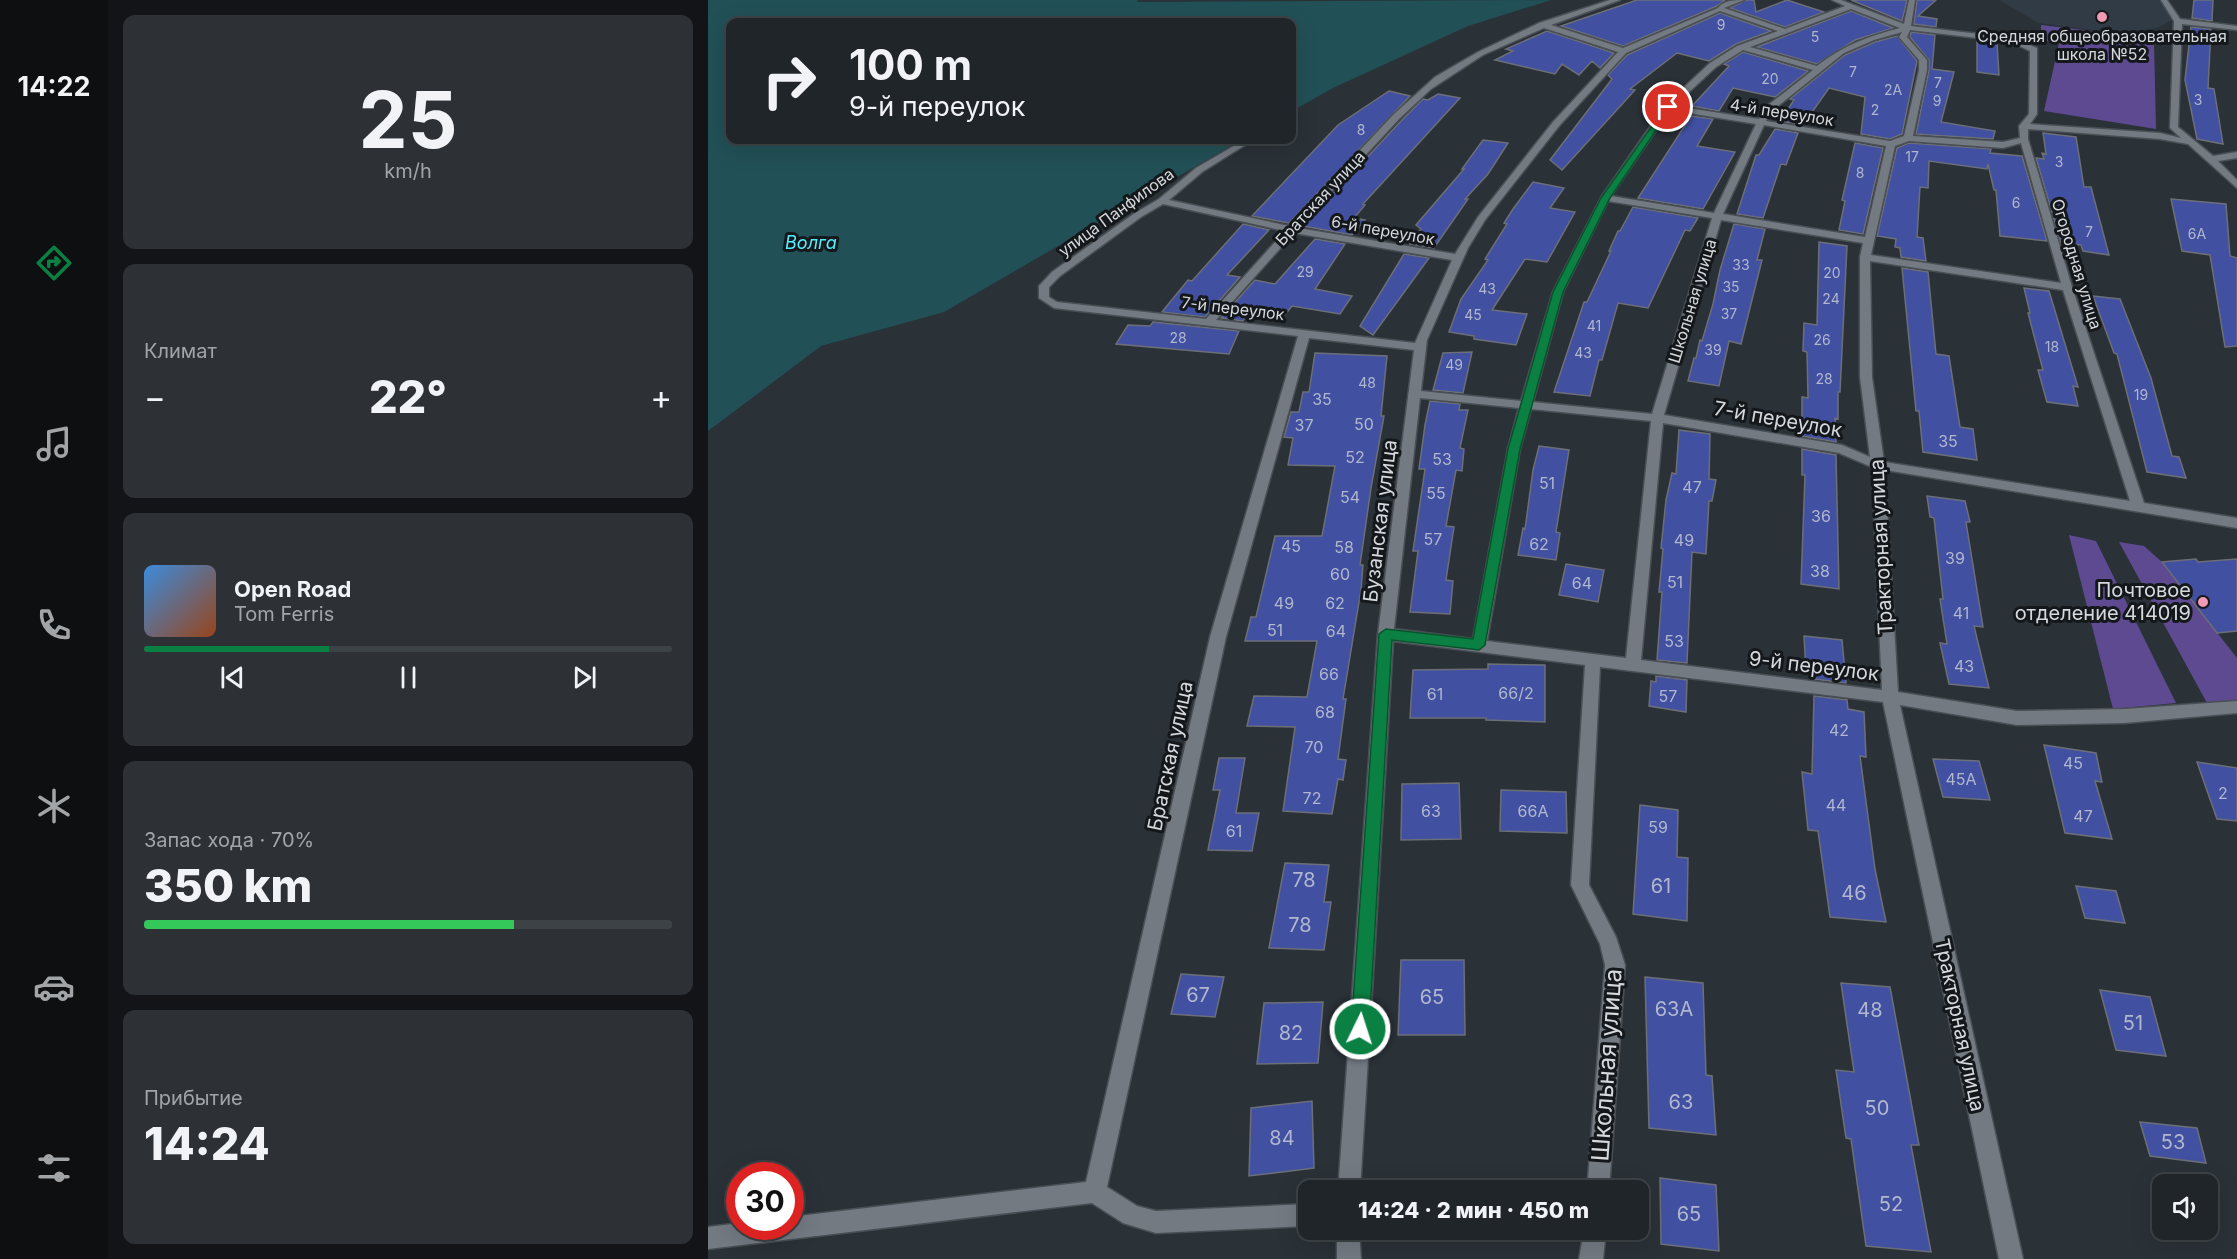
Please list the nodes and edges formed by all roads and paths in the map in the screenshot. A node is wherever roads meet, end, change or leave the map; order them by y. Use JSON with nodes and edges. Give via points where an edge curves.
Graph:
{"nodes":[{"id":1,"x":1617,"y":0,"type":"edge"},
{"id":2,"x":1742,"y":0,"type":"edge"},
{"id":3,"x":1835,"y":0,"type":"edge"},
{"id":4,"x":1912,"y":0,"type":"edge"},
{"id":5,"x":2164,"y":0,"type":"edge"},
{"id":6,"x":1719,"y":5,"type":"edge"},
{"id":7,"x":1852,"y":6,"type":"junction"},
{"id":8,"x":2178,"y":21,"type":"junction"},
{"id":9,"x":1542,"y":25,"type":"junction"},
{"id":10,"x":1907,"y":28,"type":"junction"},
{"id":11,"x":2237,"y":28,"type":"edge"},
{"id":12,"x":1785,"y":31,"type":"junction"},
{"id":13,"x":1743,"y":47,"type":"junction"},
{"id":14,"x":1623,"y":51,"type":"junction"},
{"id":15,"x":1818,"y":69,"type":"junction"},
{"id":16,"x":1668,"y":107,"type":"junction"},
{"id":17,"x":1760,"y":124,"type":"junction"},
{"id":18,"x":2023,"y":126,"type":"junction"},
{"id":19,"x":1908,"y":138,"type":"junction"},
{"id":20,"x":2024,"y":139,"type":"junction"},
{"id":21,"x":2193,"y":143,"type":"junction"},
{"id":22,"x":1243,"y":144,"type":"edge"},
{"id":23,"x":1892,"y":144,"type":"junction"},
{"id":24,"x":2237,"y":155,"type":"edge"},
{"id":25,"x":2211,"y":159,"type":"junction"},
{"id":26,"x":2237,"y":185,"type":"edge"},
{"id":27,"x":1605,"y":198,"type":"junction"},
{"id":28,"x":1162,"y":201,"type":"junction"},
{"id":29,"x":1718,"y":215,"type":"junction"},
{"id":30,"x":1290,"y":229,"type":"junction"},
{"id":31,"x":1868,"y":241,"type":"junction"},
{"id":32,"x":1865,"y":257,"type":"junction"},
{"id":33,"x":1458,"y":258,"type":"junction"},
{"id":34,"x":2067,"y":287,"type":"junction"},
{"id":35,"x":1044,"y":298,"type":"joint"},
{"id":36,"x":1209,"y":322,"type":"junction"},
{"id":37,"x":1304,"y":334,"type":"junction"},
{"id":38,"x":1420,"y":348,"type":"junction"},
{"id":39,"x":1415,"y":394,"type":"junction"},
{"id":40,"x":1526,"y":406,"type":"junction"},
{"id":41,"x":1657,"y":418,"type":"junction"},
{"id":42,"x":1878,"y":465,"type":"junction"},
{"id":43,"x":2139,"y":508,"type":"junction"},
{"id":44,"x":2237,"y":523,"type":"edge"},
{"id":45,"x":1386,"y":634,"type":"junction"},
{"id":46,"x":1479,"y":645,"type":"junction"},
{"id":47,"x":1593,"y":660,"type":"junction"},
{"id":48,"x":1634,"y":665,"type":"junction"},
{"id":49,"x":1890,"y":696,"type":"junction"},
{"id":50,"x":2235,"y":712,"type":"edge"},
{"id":51,"x":1350,"y":1180,"type":"edge"},
{"id":52,"x":1599,"y":1180,"type":"edge"},
{"id":53,"x":1095,"y":1192,"type":"junction"},
{"id":54,"x":1298,"y":1215,"type":"edge"},
{"id":55,"x":708,"y":1238,"type":"edge"},
{"id":56,"x":1348,"y":1240,"type":"edge"},
{"id":57,"x":1594,"y":1240,"type":"edge"},
{"id":58,"x":1349,"y":1259,"type":"edge"},
{"id":59,"x":1591,"y":1259,"type":"edge"},
{"id":60,"x":2011,"y":1259,"type":"edge"}],
"edges":[{"from":1,"to":9,"type":"street"},
{"from":2,"to":6,"type":"street","name":"Бузанская улица"},
{"from":3,"to":7,"type":"street"},
{"from":4,"to":10,"type":"street"},
{"from":5,"to":8,"type":"street"},
{"from":6,"to":12,"type":"street"},
{"from":6,"to":14,"type":"street","name":"Бузанская улица"},
{"from":7,"to":10,"type":"street"},
{"from":7,"to":12,"type":"street"},
{"from":8,"to":11,"type":"street"},
{"from":8,"to":21,"type":"street","via":[[2174,128]]},
{"from":9,"to":14,"type":"street"},
{"from":9,"to":30,"type":"street","name":"Братская улица","via":[[1502,41],[1437,80]]},
{"from":10,"to":15,"type":"street","name":"Школьная улица","via":[[1852,46]]},
{"from":10,"to":18,"type":"street","name":"Огородная улица","via":[[2013,40],[2034,50],[2033,114]]},
{"from":10,"to":19,"type":"street","via":[[1903,34],[1905,41],[1924,63]]},
{"from":12,"to":13,"type":"street"},
{"from":13,"to":15,"type":"street"},
{"from":13,"to":16,"type":"street","via":[[1713,65]]},
{"from":14,"to":33,"type":"street","name":"Бузанская улица","via":[[1549,132],[1481,219]]},
{"from":15,"to":17,"type":"street","name":"Школьная улица","via":[[1770,108]]},
{"from":16,"to":17,"type":"street","name":"4-й переулок"},
{"from":16,"to":27,"type":"street"},
{"from":17,"to":23,"type":"street","name":"4-й переулок"},
{"from":17,"to":29,"type":"street","name":"Школьная улица"},
{"from":18,"to":20,"type":"street","name":"Огородная улица"},
{"from":18,"to":21,"type":"street","via":[[2160,136]]},
{"from":19,"to":20,"type":"street","via":[[2003,145]]},
{"from":19,"to":23,"type":"street"},
{"from":20,"to":34,"type":"street","name":"Огородная улица"},
{"from":21,"to":25,"type":"street"},
{"from":22,"to":28,"type":"street","name":"улица Панфилова","via":[[1198,170]]},
{"from":23,"to":31,"type":"street","name":"Тракторная улица"},
{"from":24,"to":25,"type":"street"},
{"from":25,"to":26,"type":"street"},
{"from":27,"to":29,"type":"street"},
{"from":27,"to":40,"type":"street","via":[[1558,292]]},
{"from":28,"to":30,"type":"street","name":"6-й переулок"},
{"from":28,"to":35,"type":"street","name":"улица Панфилова","via":[[1056,274],[1044,286]]},
{"from":29,"to":31,"type":"street"},
{"from":29,"to":41,"type":"street","name":"Школьная улица"},
{"from":30,"to":33,"type":"street","name":"6-й переулок"},
{"from":30,"to":36,"type":"street","name":"Братская улица"},
{"from":31,"to":32,"type":"street","name":"Тракторная улица"},
{"from":32,"to":34,"type":"street"},
{"from":32,"to":42,"type":"street","name":"Тракторная улица","via":[[1866,377]]},
{"from":33,"to":38,"type":"street","name":"Бузанская улица","via":[[1428,321]]},
{"from":34,"to":43,"type":"street","name":"Огородная улица"},
{"from":35,"to":36,"type":"street","name":"7-й переулок","via":[[1054,305]]},
{"from":36,"to":37,"type":"street","name":"7-й переулок"},
{"from":37,"to":38,"type":"street","name":"7-й переулок"},
{"from":37,"to":53,"type":"street","name":"Братская улица","via":[[1218,637]]},
{"from":38,"to":39,"type":"street","name":"Бузанская улица"},
{"from":39,"to":40,"type":"street","name":"7-й переулок"},
{"from":39,"to":45,"type":"street","name":"Бузанская улица"},
{"from":40,"to":41,"type":"street","name":"7-й переулок"},
{"from":40,"to":46,"type":"street","via":[[1514,449]]},
{"from":41,"to":42,"type":"street","name":"7-й переулок","via":[[1842,449]]},
{"from":41,"to":48,"type":"street","name":"Школьная улица"},
{"from":42,"to":43,"type":"street","name":"7-й переулок"},
{"from":42,"to":49,"type":"street","name":"Тракторная улица"},
{"from":43,"to":44,"type":"street","name":"7-й переулок"},
{"from":45,"to":46,"type":"street","name":"9-й переулок"},
{"from":45,"to":51,"type":"street","name":"Бузанская улица"},
{"from":46,"to":47,"type":"street","name":"9-й переулок"},
{"from":47,"to":48,"type":"street","name":"9-й переулок"},
{"from":47,"to":52,"type":"street","name":"Школьная улица","via":[[1580,885],[1613,948],[1615,965]]},
{"from":48,"to":49,"type":"street","name":"9-й переулок"},
{"from":49,"to":50,"type":"street","name":"9-й переулок","via":[[2017,718]]},
{"from":49,"to":60,"type":"street","name":"Тракторная улица"},
{"from":53,"to":54,"type":"street","via":[[1122,1212],[1156,1222]]},
{"from":53,"to":55,"type":"street"},
{"from":56,"to":58,"type":"street"},
{"from":57,"to":59,"type":"street"}]}
